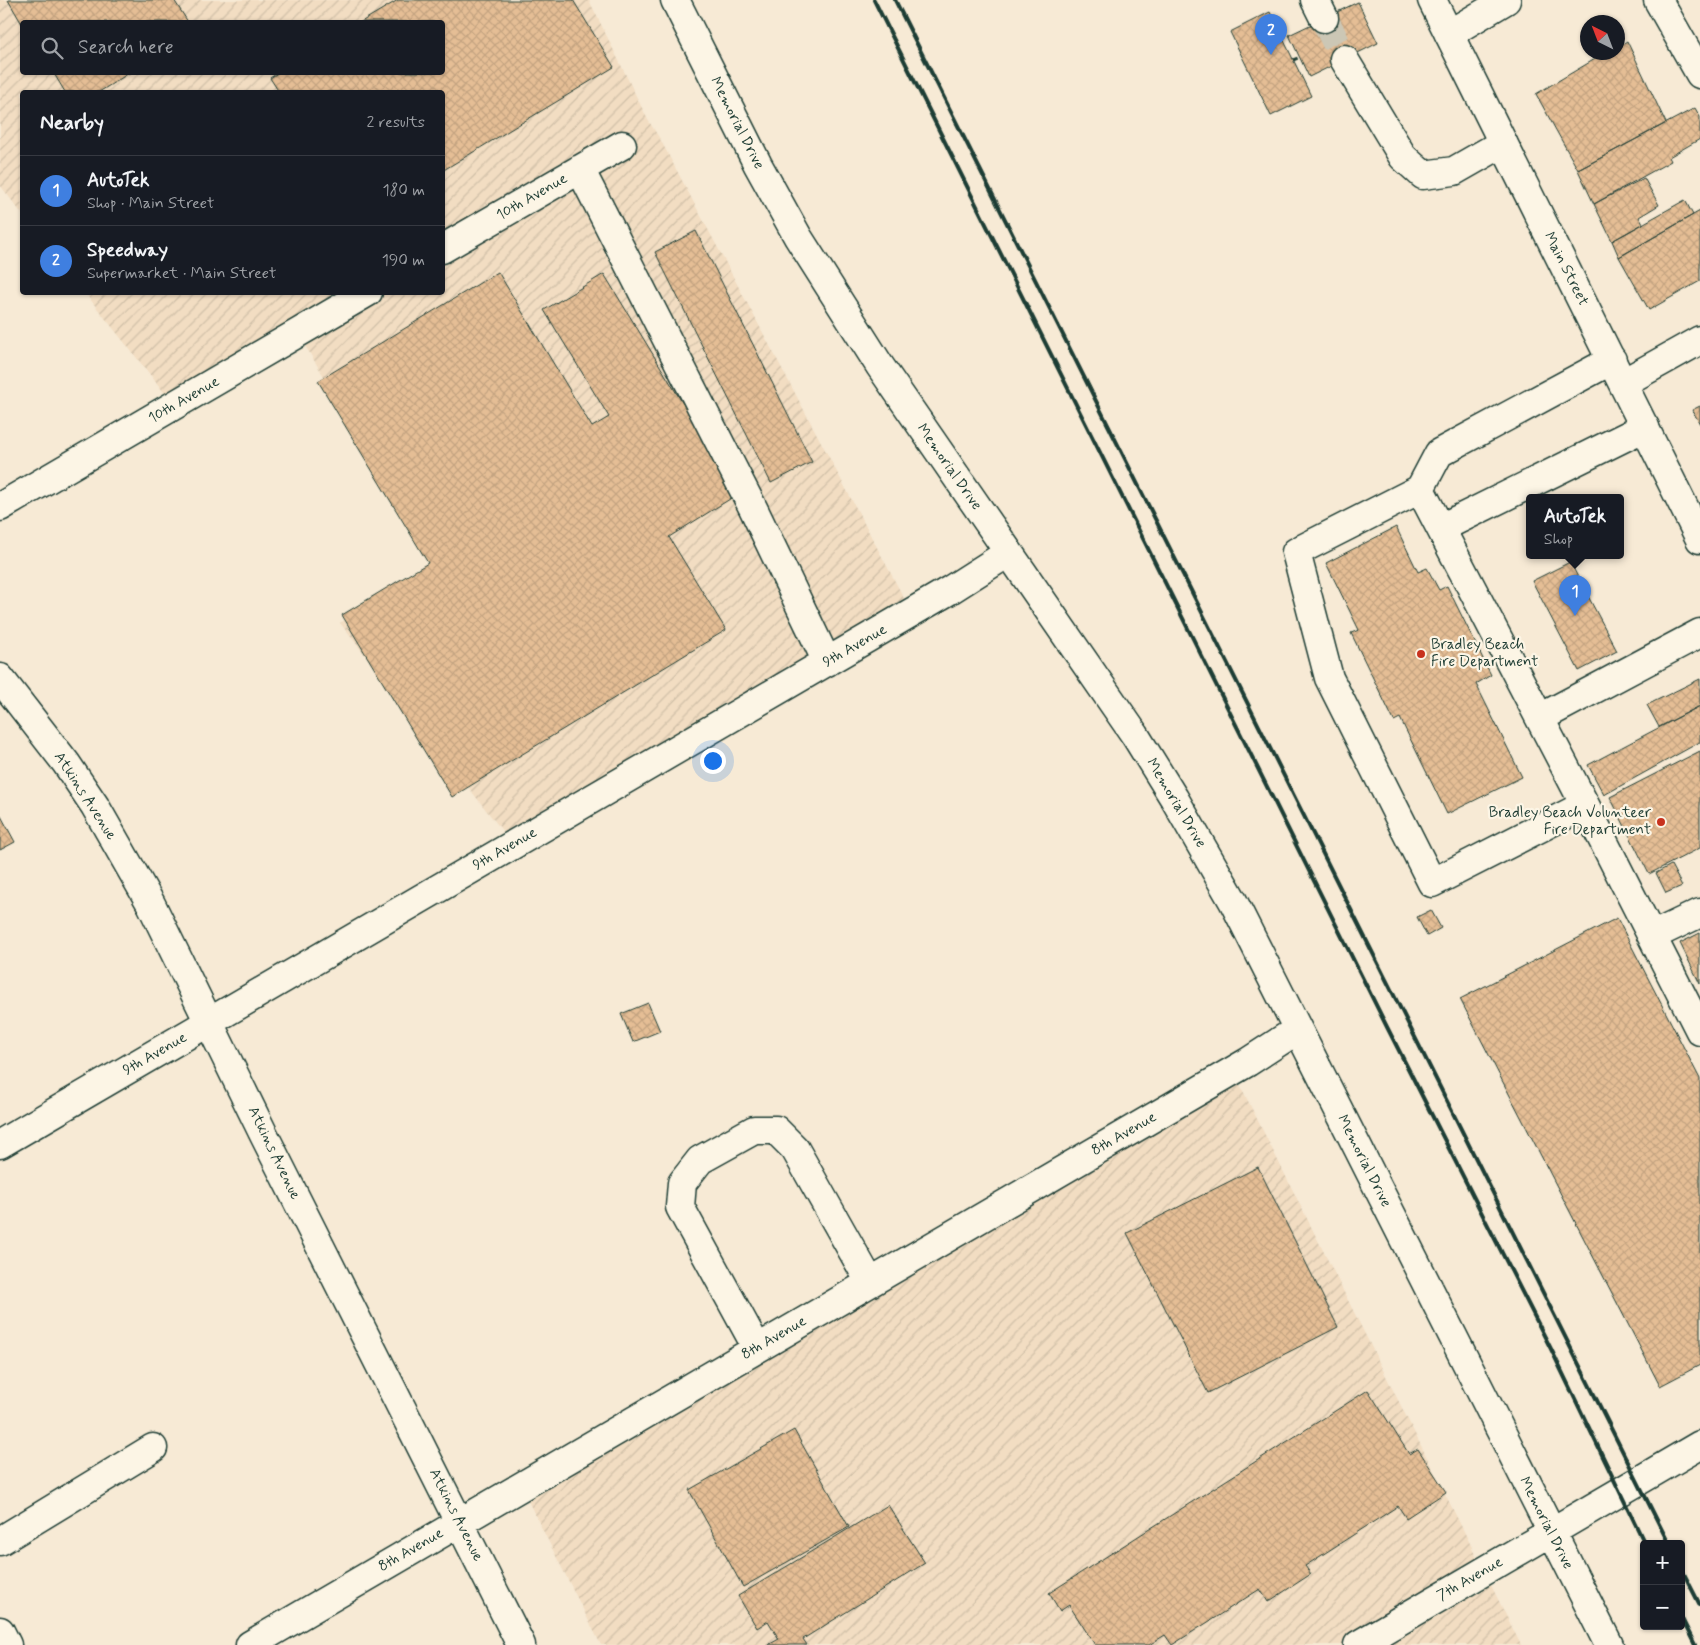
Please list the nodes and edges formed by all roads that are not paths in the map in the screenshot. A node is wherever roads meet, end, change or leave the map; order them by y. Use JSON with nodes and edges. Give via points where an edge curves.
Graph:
{"nodes":[{"id":1,"x":675,"y":0,"type":"edge"},
{"id":2,"x":1432,"y":0,"type":"edge"},
{"id":3,"x":1506,"y":0,"type":"edge"},
{"id":4,"x":1658,"y":0,"type":"edge"},
{"id":5,"x":1449,"y":34,"type":"junction"},
{"id":6,"x":1344,"y":59,"type":"tunnel mouth"},
{"id":7,"x":1700,"y":74,"type":"edge"},
{"id":8,"x":1503,"y":143,"type":"junction"},
{"id":9,"x":622,"y":145,"type":"dead end"},
{"id":10,"x":580,"y":169,"type":"junction"},
{"id":11,"x":445,"y":247,"type":"edge"},
{"id":12,"x":363,"y":295,"type":"edge"},
{"id":13,"x":1700,"y":340,"type":"edge"},
{"id":14,"x":1618,"y":372,"type":"junction"},
{"id":15,"x":1645,"y":427,"type":"junction"},
{"id":16,"x":1420,"y":489,"type":"junction"},
{"id":17,"x":0,"y":507,"type":"edge"},
{"id":18,"x":1441,"y":528,"type":"junction"},
{"id":19,"x":1700,"y":538,"type":"edge"},
{"id":20,"x":1008,"y":553,"type":"junction"},
{"id":21,"x":1700,"y":633,"type":"edge"},
{"id":22,"x":826,"y":662,"type":"junction"},
{"id":23,"x":0,"y":678,"type":"edge"},
{"id":24,"x":1540,"y":718,"type":"junction"},
{"id":25,"x":1585,"y":805,"type":"junction"},
{"id":26,"x":1700,"y":913,"type":"edge"},
{"id":27,"x":1652,"y":936,"type":"junction"},
{"id":28,"x":209,"y":1022,"type":"junction"},
{"id":29,"x":1297,"y":1030,"type":"junction"},
{"id":30,"x":1700,"y":1031,"type":"edge"},
{"id":31,"x":0,"y":1144,"type":"edge"},
{"id":32,"x":870,"y":1282,"type":"junction"},
{"id":33,"x":757,"y":1348,"type":"junction"},
{"id":34,"x":1700,"y":1445,"type":"edge"},
{"id":35,"x":154,"y":1448,"type":"dead end"},
{"id":36,"x":459,"y":1522,"type":"junction"},
{"id":37,"x":1551,"y":1532,"type":"junction"},
{"id":38,"x":0,"y":1541,"type":"edge"},
{"id":39,"x":0,"y":1631,"type":"edge"},
{"id":40,"x":7,"y":1645,"type":"edge"},
{"id":41,"x":250,"y":1645,"type":"edge"},
{"id":42,"x":521,"y":1645,"type":"edge"},
{"id":43,"x":1358,"y":1645,"type":"edge"},
{"id":44,"x":1609,"y":1645,"type":"edge"}],
"edges":[{"from":1,"to":20,"type":"street","name":"Memorial Drive","via":[[798,237],[880,366]]},
{"from":2,"to":5,"type":"street","name":"Main Street"},
{"from":3,"to":5,"type":"street"},
{"from":4,"to":7,"type":"street"},
{"from":5,"to":8,"type":"street","name":"Main Street"},
{"from":6,"to":8,"type":"street","via":[[1403,157],[1423,175],[1454,171]]},
{"from":8,"to":14,"type":"street","name":"Main Street"},
{"from":9,"to":10,"type":"street","name":"10th Avenue"},
{"from":10,"to":11,"type":"street","name":"10th Avenue"},
{"from":10,"to":22,"type":"street","via":[[753,508]]},
{"from":12,"to":17,"type":"street","name":"10th Avenue"},
{"from":13,"to":14,"type":"street"},
{"from":14,"to":15,"type":"street","name":"Main Street"},
{"from":14,"to":16,"type":"street","via":[[1438,453]]},
{"from":15,"to":18,"type":"street"},
{"from":15,"to":19,"type":"street","name":"Main Street"},
{"from":16,"to":18,"type":"street"},
{"from":16,"to":25,"type":"street","via":[[1296,552],[1329,678],[1432,883]]},
{"from":18,"to":24,"type":"street"},
{"from":20,"to":22,"type":"street","name":"9th Avenue"},
{"from":20,"to":29,"type":"street","name":"Memorial Drive","via":[[1135,735],[1174,798],[1233,901]]},
{"from":21,"to":24,"type":"street"},
{"from":22,"to":28,"type":"street","name":"9th Avenue"},
{"from":23,"to":28,"type":"street","name":"Atkins Avenue","via":[[66,763],[94,806],[151,904]]},
{"from":24,"to":25,"type":"street"},
{"from":25,"to":27,"type":"street"},
{"from":26,"to":27,"type":"street"},
{"from":27,"to":30,"type":"street"},
{"from":28,"to":31,"type":"street","name":"9th Avenue"},
{"from":28,"to":36,"type":"street","name":"Atkins Avenue"},
{"from":29,"to":32,"type":"street","name":"8th Avenue","via":[[1248,1062]]},
{"from":29,"to":37,"type":"street","name":"Memorial Drive"},
{"from":32,"to":33,"type":"street","name":"8th Avenue"},
{"from":32,"to":33,"type":"street","via":[[795,1149],[776,1130],[754,1130],[700,1160],[682,1183],[680,1207]]},
{"from":33,"to":36,"type":"street","name":"8th Avenue"},
{"from":34,"to":37,"type":"street","name":"7th Avenue"},
{"from":35,"to":38,"type":"street"},
{"from":36,"to":41,"type":"street","name":"8th Avenue"},
{"from":36,"to":42,"type":"street","name":"Atkins Avenue"},
{"from":37,"to":43,"type":"street","name":"7th Avenue"},
{"from":37,"to":44,"type":"street","name":"Memorial Drive"},
{"from":39,"to":40,"type":"street"}]}
